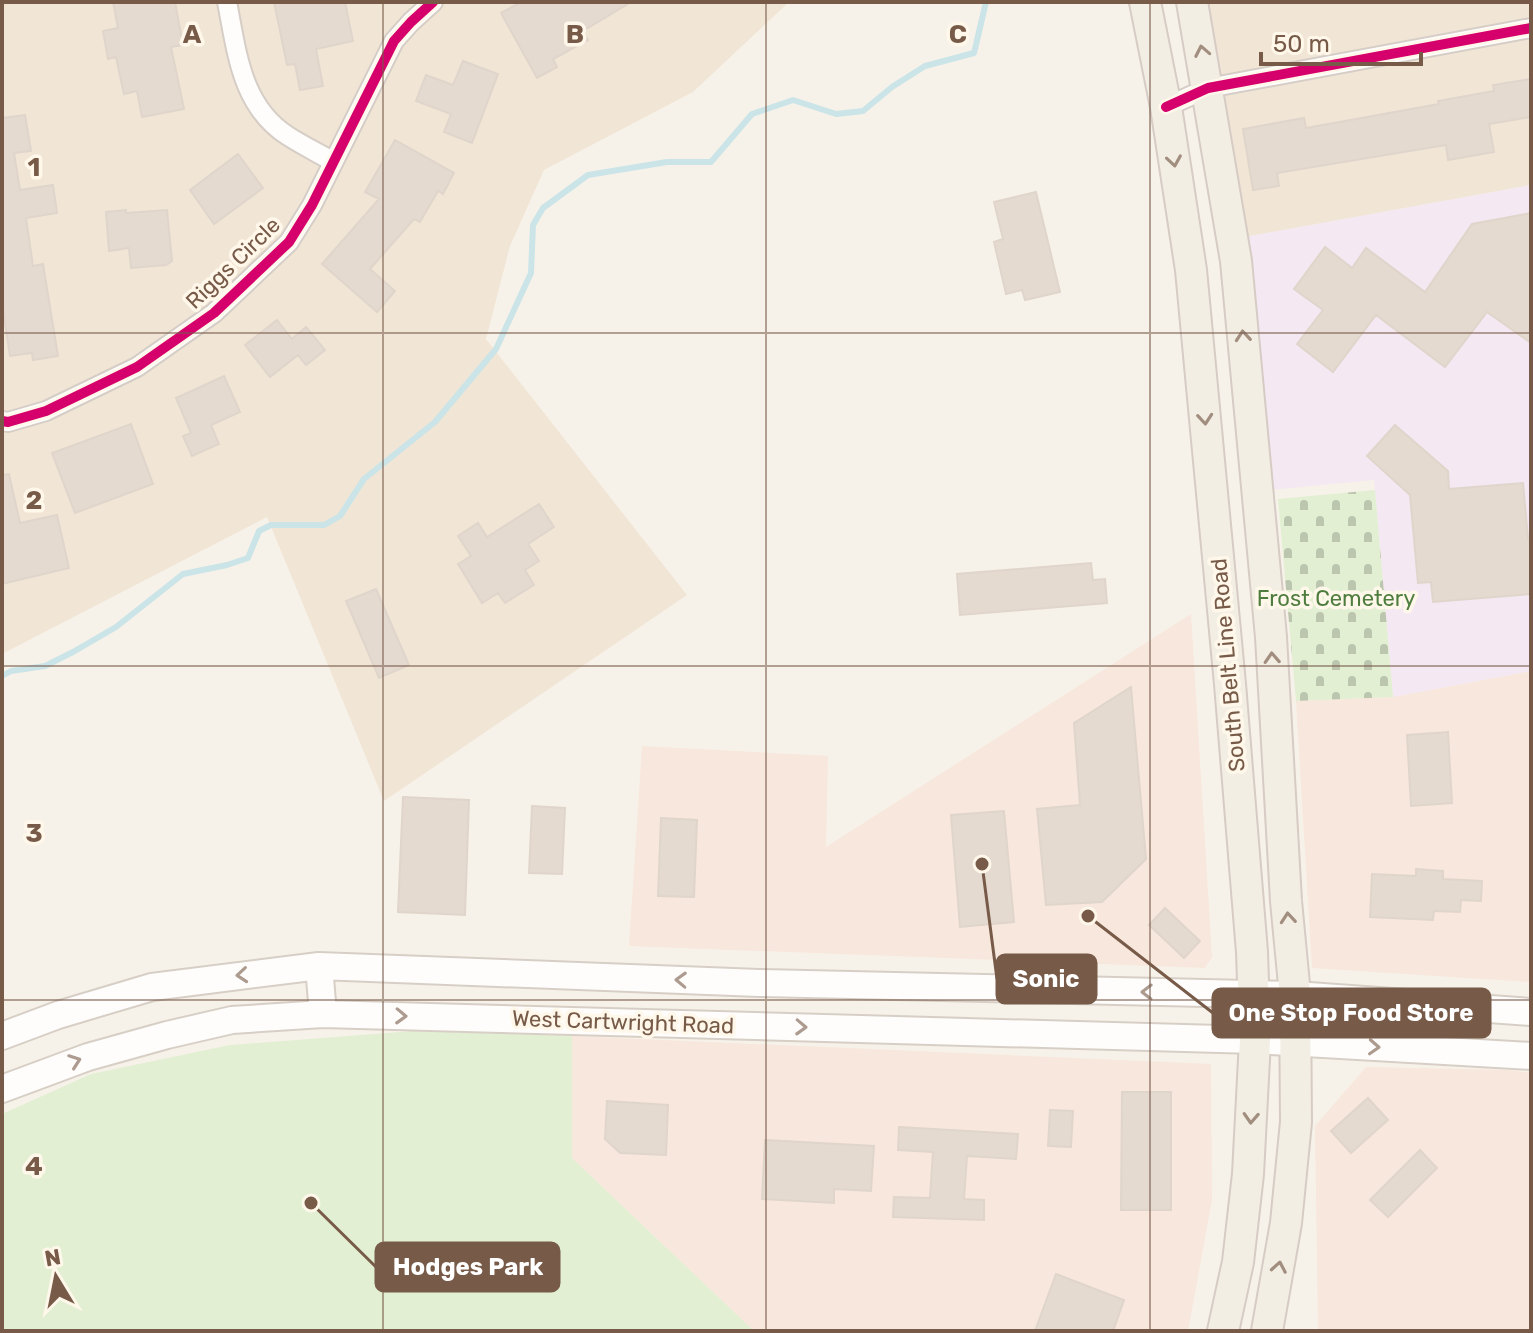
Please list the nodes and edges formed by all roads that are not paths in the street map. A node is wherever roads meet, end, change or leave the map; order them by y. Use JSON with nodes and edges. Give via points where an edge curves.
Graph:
{"nodes":[{"id":1,"x":227,"y":2,"type":"edge"},
{"id":2,"x":433,"y":2,"type":"edge"},
{"id":3,"x":1145,"y":2,"type":"edge"},
{"id":4,"x":1192,"y":2,"type":"edge"},
{"id":5,"x":1531,"y":28,"type":"edge"},
{"id":6,"x":1208,"y":88,"type":"junction"},
{"id":7,"x":1166,"y":107,"type":"junction"},
{"id":8,"x":332,"y":161,"type":"junction"},
{"id":9,"x":2,"y":421,"type":"edge"},
{"id":10,"x":1222,"y":599,"type":"junction"},
{"id":11,"x":1276,"y":728,"type":"junction"},
{"id":12,"x":319,"y":966,"type":"junction"},
{"id":13,"x":759,"y":983,"type":"junction"},
{"id":14,"x":1253,"y":994,"type":"junction"},
{"id":15,"x":1295,"y":995,"type":"junction"},
{"id":16,"x":1531,"y":1012,"type":"edge"},
{"id":17,"x":323,"y":1014,"type":"junction"},
{"id":18,"x":761,"y":1026,"type":"junction"},
{"id":19,"x":2,"y":1036,"type":"edge"},
{"id":20,"x":1255,"y":1040,"type":"junction"},
{"id":21,"x":1296,"y":1042,"type":"junction"},
{"id":22,"x":1531,"y":1056,"type":"edge"},
{"id":23,"x":2,"y":1089,"type":"edge"},
{"id":24,"x":1223,"y":1331,"type":"edge"},
{"id":25,"x":1267,"y":1331,"type":"edge"}],
"edges":[{"from":1,"to":8,"type":"street","via":[[246,88],[285,134]]},
{"from":2,"to":8,"type":"street","name":"Riggs Circle","via":[[394,41]]},
{"from":3,"to":7,"type":"main road","name":"South Belt Line Road"},
{"from":6,"to":4,"type":"main road","name":"South Belt Line Road","one_way":true},
{"from":5,"to":6,"type":"street"},
{"from":6,"to":7,"type":"street"},
{"from":11,"to":6,"type":"main road","name":"South Belt Line Road","one_way":true,"via":[[1236,261]]},
{"from":7,"to":10,"type":"main road","name":"South Belt Line Road","one_way":true,"via":[[1191,270]]},
{"from":8,"to":9,"type":"street","name":"Riggs Circle","via":[[289,242],[214,313],[137,367],[46,411]]},
{"from":10,"to":11,"type":"main road","via":[[1234,626],[1245,716],[1260,729]]},
{"from":10,"to":14,"type":"main road","name":"South Belt Line Road"},
{"from":15,"to":11,"type":"main road","name":"South Belt Line Road","one_way":true},
{"from":13,"to":12,"type":"main road","name":"West Cartwright Road","one_way":true},
{"from":12,"to":17,"type":"main road"},
{"from":12,"to":19,"type":"main road","name":"West Cartwright Road","one_way":true,"via":[[152,987]]},
{"from":14,"to":13,"type":"main road","name":"West Cartwright Road","one_way":true},
{"from":13,"to":18,"type":"main road"},
{"from":14,"to":15,"type":"main road","name":"West Cartwright Road"},
{"from":14,"to":20,"type":"main road","name":"South Belt Line Road"},
{"from":15,"to":16,"type":"main road","name":"West Cartwright Road"},
{"from":15,"to":21,"type":"main road","name":"South Belt Line Road"},
{"from":17,"to":18,"type":"main road","name":"West Cartwright Road","one_way":true},
{"from":23,"to":17,"type":"main road","name":"West Cartwright Road","one_way":true,"via":[[167,1035],[232,1020]]},
{"from":18,"to":20,"type":"main road","name":"West Cartwright Road","one_way":true},
{"from":20,"to":21,"type":"main road","name":"West Cartwright Road"},
{"from":20,"to":24,"type":"main road","name":"South Belt Line Road","one_way":true,"via":[[1248,1174]]},
{"from":21,"to":22,"type":"main road","name":"West Cartwright Road","one_way":true},
{"from":25,"to":21,"type":"main road","name":"South Belt Line Road","one_way":true,"via":[[1295,1136]]}]}
